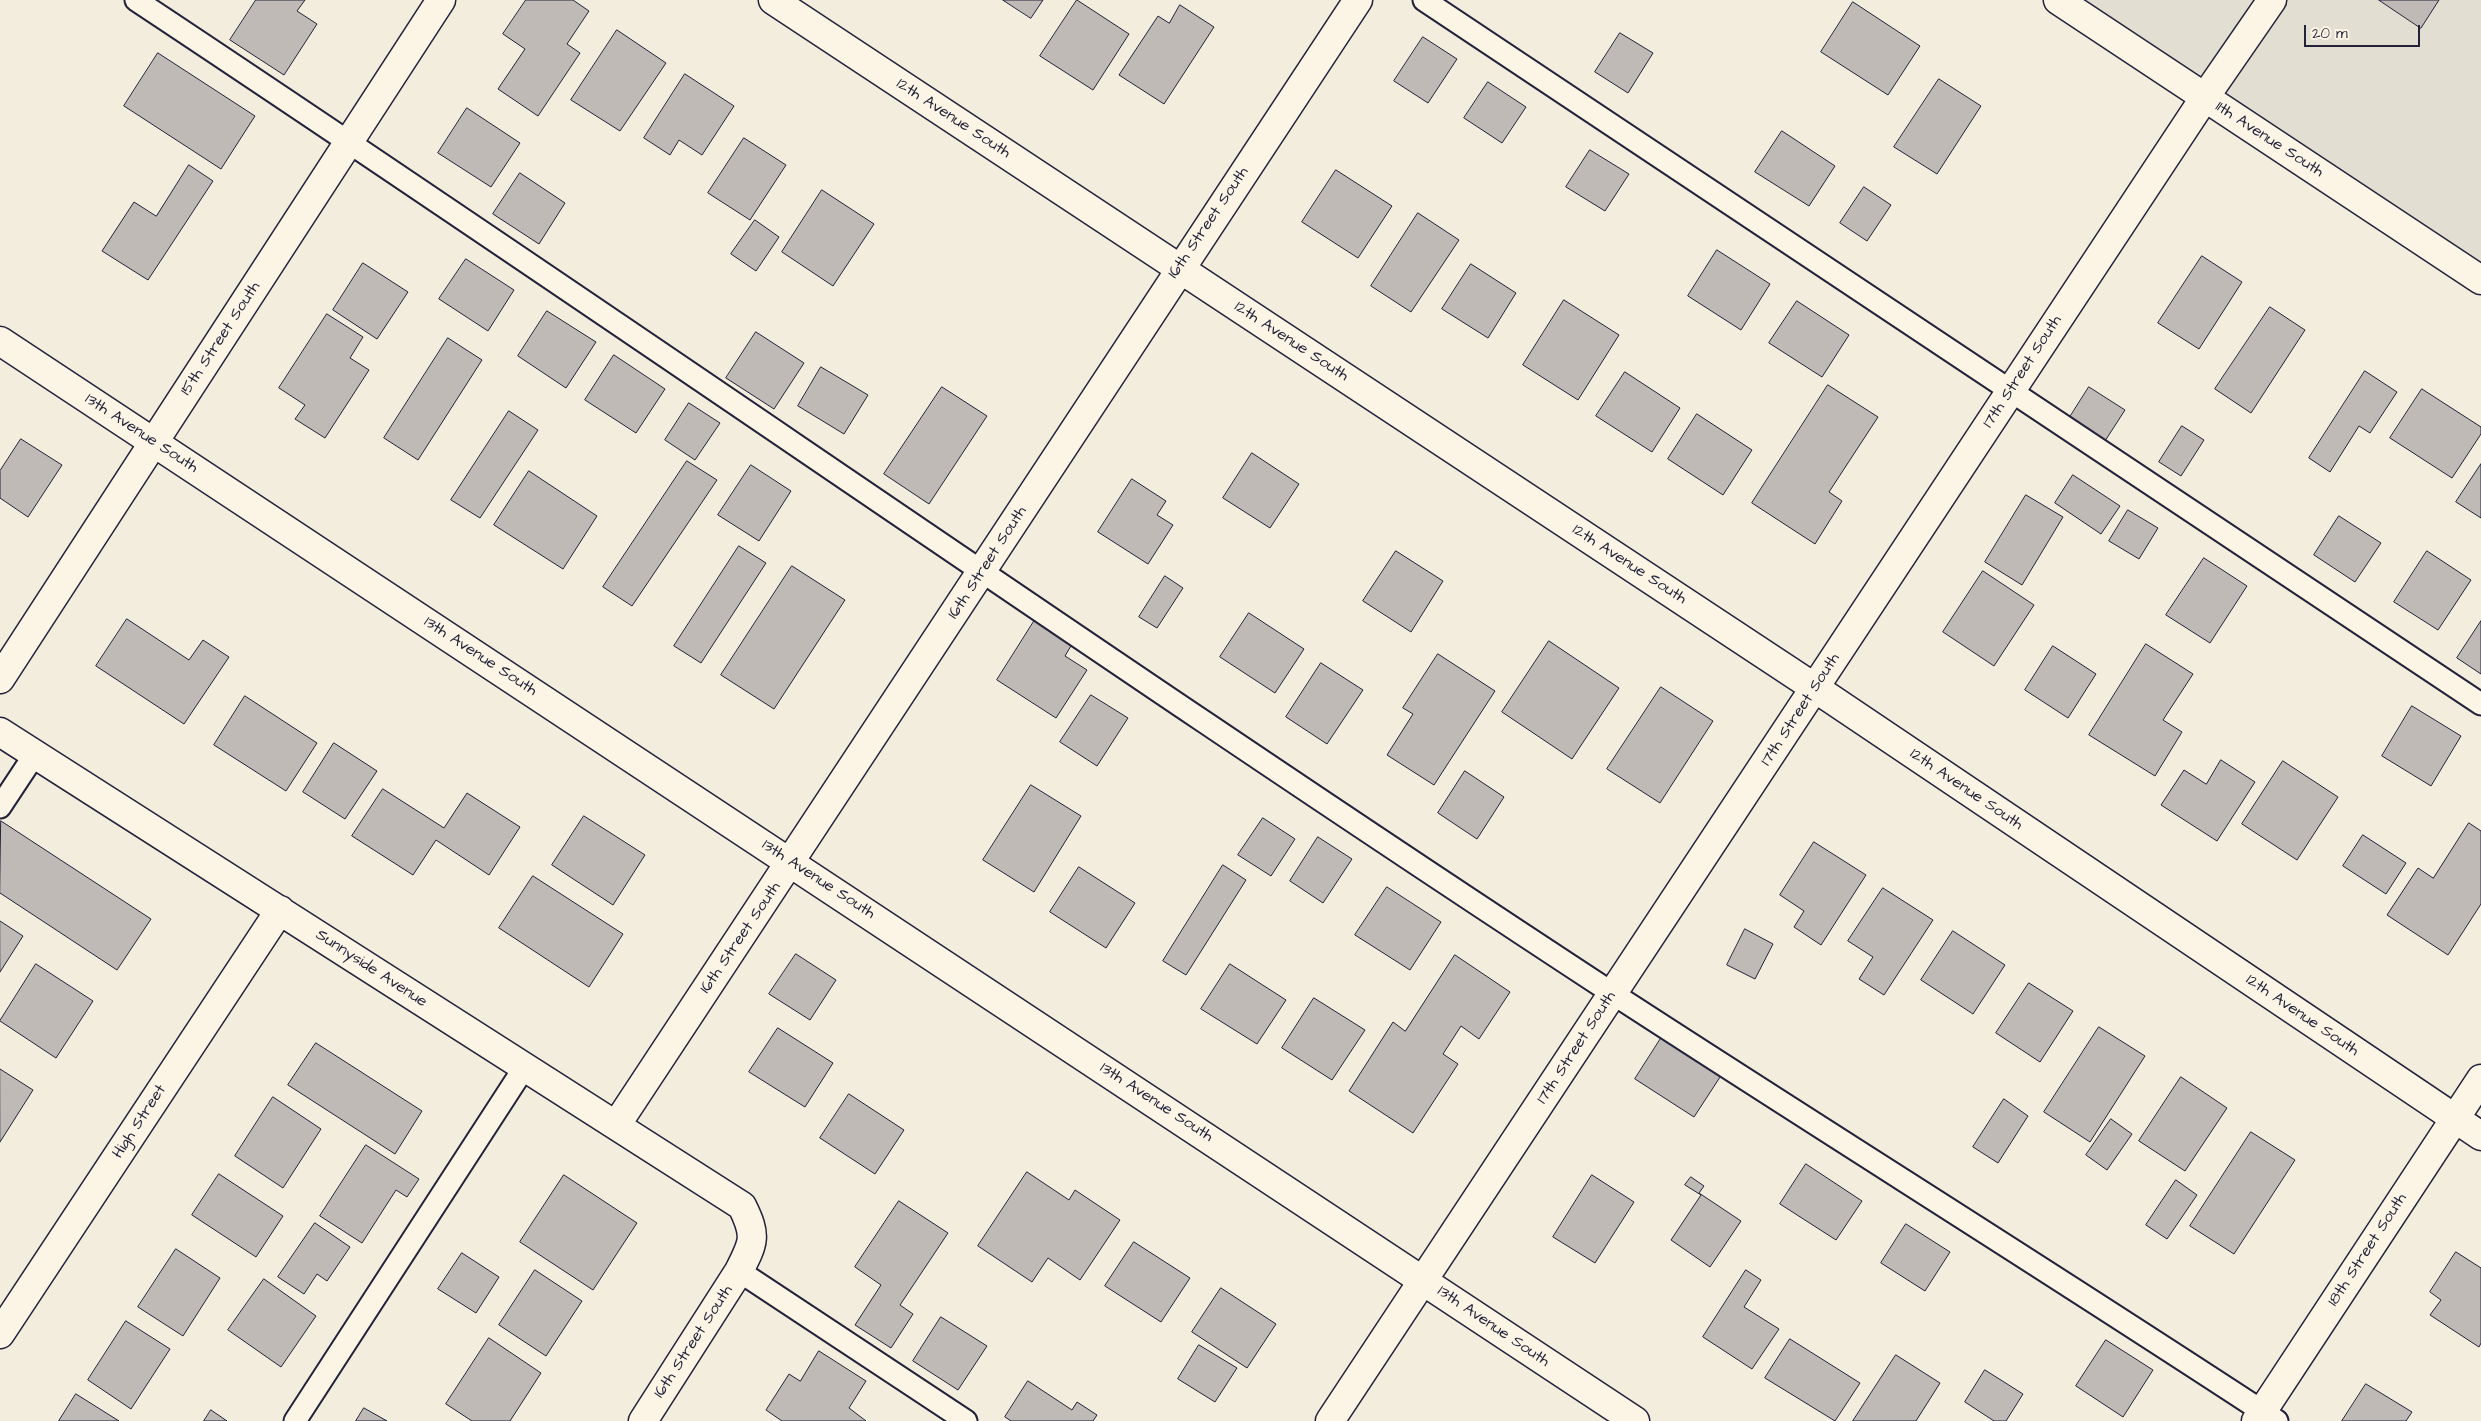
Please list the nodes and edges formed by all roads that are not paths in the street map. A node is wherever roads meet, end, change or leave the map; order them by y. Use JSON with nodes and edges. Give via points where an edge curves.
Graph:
{"nodes":[{"id":1,"x":136,"y":0,"type":"edge"},
{"id":2,"x":441,"y":0,"type":"edge"},
{"id":3,"x":773,"y":0,"type":"edge"},
{"id":4,"x":1358,"y":0,"type":"edge"},
{"id":5,"x":1424,"y":0,"type":"edge"},
{"id":6,"x":2058,"y":0,"type":"edge"},
{"id":7,"x":2272,"y":0,"type":"edge"},
{"id":8,"x":2205,"y":98,"type":"junction"},
{"id":9,"x":348,"y":140,"type":"junction"},
{"id":10,"x":1178,"y":268,"type":"junction"},
{"id":11,"x":2481,"y":280,"type":"edge"},
{"id":12,"x":0,"y":340,"type":"edge"},
{"id":13,"x":2011,"y":392,"type":"junction"},
{"id":14,"x":154,"y":443,"type":"junction"},
{"id":15,"x":982,"y":572,"type":"junction"},
{"id":16,"x":0,"y":679,"type":"edge"},
{"id":17,"x":1815,"y":688,"type":"junction"},
{"id":18,"x":2481,"y":704,"type":"edge"},
{"id":19,"x":0,"y":732,"type":"edge"},
{"id":20,"x":35,"y":754,"type":"junction"},
{"id":21,"x":0,"y":807,"type":"edge"},
{"id":22,"x":792,"y":862,"type":"junction"},
{"id":23,"x":280,"y":910,"type":"junction"},
{"id":24,"x":1613,"y":994,"type":"junction"},
{"id":25,"x":524,"y":1068,"type":"junction"},
{"id":26,"x":2481,"y":1079,"type":"edge"},
{"id":27,"x":2454,"y":1118,"type":"junction"},
{"id":28,"x":617,"y":1124,"type":"junction"},
{"id":29,"x":2481,"y":1136,"type":"edge"},
{"id":30,"x":742,"y":1206,"type":"joint"},
{"id":31,"x":739,"y":1272,"type":"junction"},
{"id":32,"x":1424,"y":1281,"type":"junction"},
{"id":33,"x":0,"y":1334,"type":"edge"},
{"id":34,"x":2265,"y":1418,"type":"edge"},
{"id":35,"x":295,"y":1421,"type":"edge"},
{"id":36,"x":643,"y":1421,"type":"edge"},
{"id":37,"x":966,"y":1421,"type":"edge"},
{"id":38,"x":1330,"y":1421,"type":"edge"},
{"id":39,"x":1635,"y":1421,"type":"edge"}],
"edges":[{"from":1,"to":9,"type":"lane"},
{"from":2,"to":9,"type":"street","name":"15th Street South"},
{"from":3,"to":10,"type":"street","name":"12th Avenue South"},
{"from":4,"to":10,"type":"street","name":"16th Street South"},
{"from":5,"to":13,"type":"lane"},
{"from":6,"to":8,"type":"street","name":"11th Avenue South"},
{"from":7,"to":8,"type":"street","name":"17th Street South"},
{"from":8,"to":11,"type":"street","name":"11th Avenue South"},
{"from":8,"to":13,"type":"street","name":"17th Street South"},
{"from":9,"to":14,"type":"street","name":"15th Street South"},
{"from":9,"to":15,"type":"lane"},
{"from":10,"to":15,"type":"street","name":"16th Street South"},
{"from":10,"to":17,"type":"street","name":"12th Avenue South"},
{"from":12,"to":14,"type":"street","name":"13th Avenue South"},
{"from":13,"to":17,"type":"street","name":"17th Street South"},
{"from":13,"to":18,"type":"lane"},
{"from":14,"to":16,"type":"street","name":"15th Street South"},
{"from":14,"to":22,"type":"street","name":"13th Avenue South"},
{"from":15,"to":22,"type":"street","name":"16th Street South"},
{"from":15,"to":24,"type":"lane"},
{"from":17,"to":24,"type":"street","name":"17th Street South"},
{"from":17,"to":27,"type":"street","name":"12th Avenue South"},
{"from":19,"to":20,"type":"street","name":"Sunnyside Avenue"},
{"from":20,"to":21,"type":"lane"},
{"from":20,"to":23,"type":"street","name":"Sunnyside Avenue"},
{"from":22,"to":28,"type":"street","name":"16th Street South"},
{"from":22,"to":32,"type":"street","name":"13th Avenue South"},
{"from":23,"to":25,"type":"street","name":"Sunnyside Avenue"},
{"from":23,"to":33,"type":"street","name":"High Street"},
{"from":24,"to":32,"type":"street","name":"17th Street South"},
{"from":24,"to":34,"type":"lane"},
{"from":25,"to":28,"type":"street","name":"Sunnyside Avenue"},
{"from":25,"to":35,"type":"lane"},
{"from":26,"to":27,"type":"street","name":"18th Street South"},
{"from":27,"to":29,"type":"street","name":"12th Avenue South"},
{"from":27,"to":34,"type":"street","name":"18th Street South"},
{"from":28,"to":30,"type":"street","name":"Sunnyside Avenue"},
{"from":30,"to":31,"type":"street","name":"16th Street South","via":[[754,1237]]},
{"from":31,"to":36,"type":"street","name":"16th Street South"},
{"from":31,"to":37,"type":"lane"},
{"from":32,"to":38,"type":"street","name":"17th Street South"},
{"from":32,"to":39,"type":"street","name":"13th Avenue South"}]}
